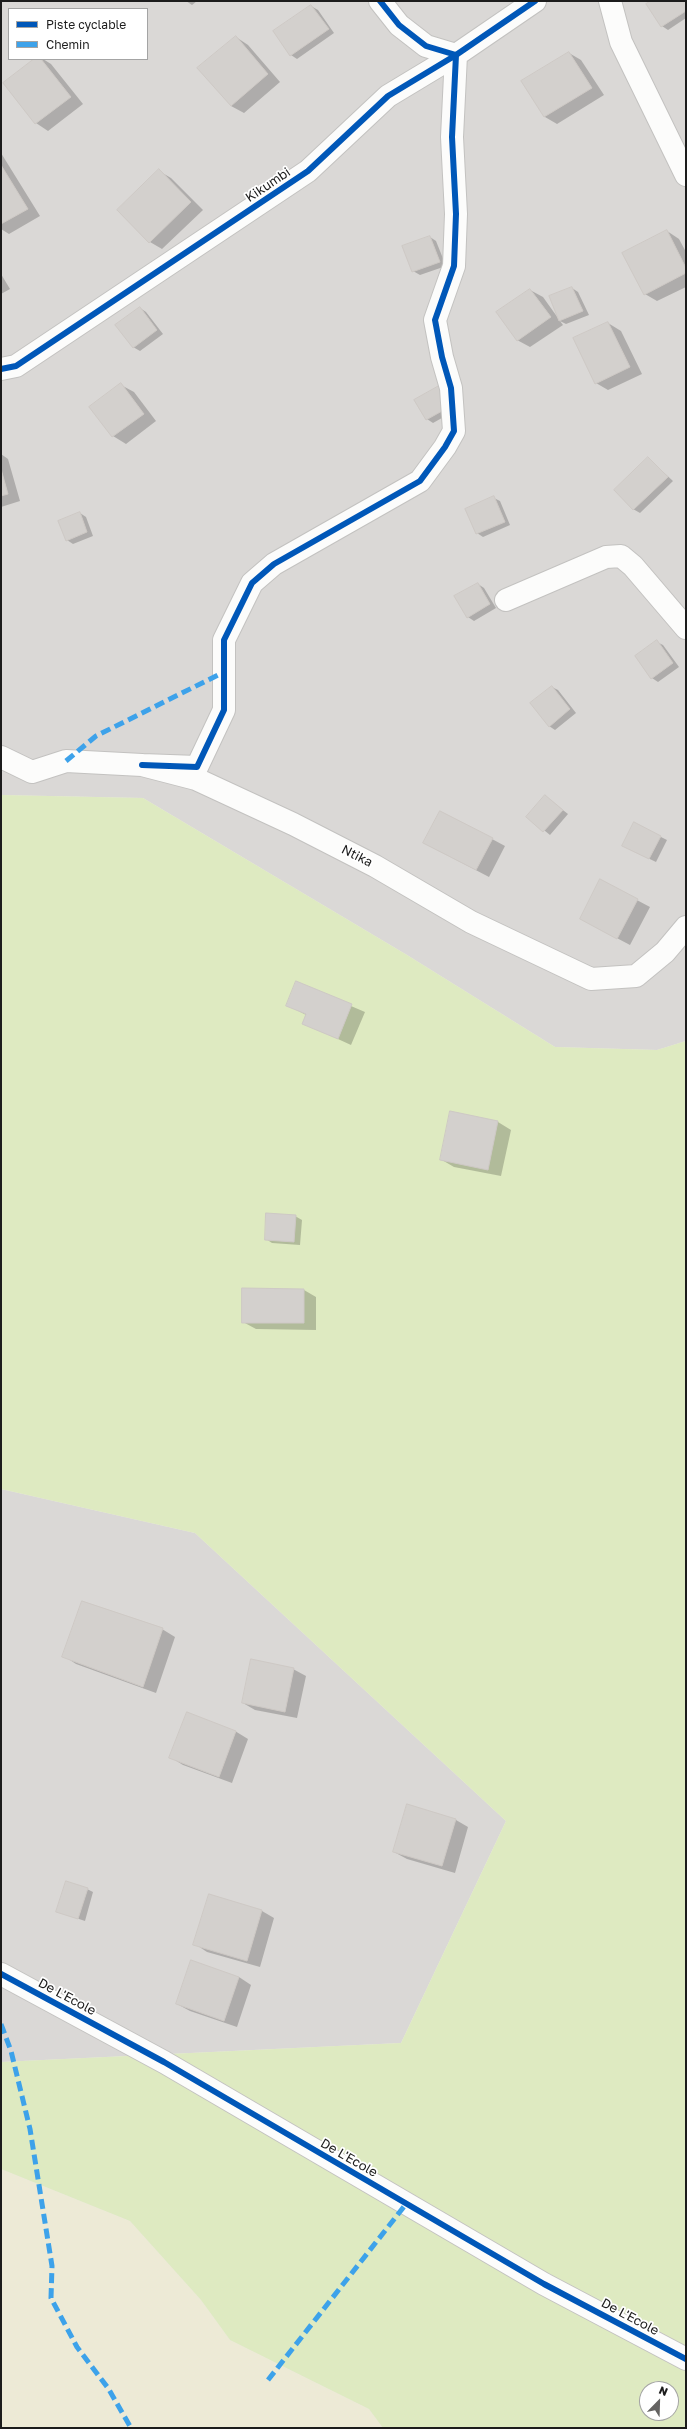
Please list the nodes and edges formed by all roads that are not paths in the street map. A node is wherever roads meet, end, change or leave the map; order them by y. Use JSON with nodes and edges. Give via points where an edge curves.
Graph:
{"nodes":[{"id":1,"x":380,"y":1,"type":"edge"},
{"id":2,"x":535,"y":1,"type":"edge"},
{"id":3,"x":610,"y":1,"type":"edge"},
{"id":4,"x":456,"y":55,"type":"junction"},
{"id":5,"x":686,"y":175,"type":"edge"},
{"id":6,"x":1,"y":369,"type":"edge"},
{"id":7,"x":506,"y":600,"type":"dead end"},
{"id":8,"x":686,"y":628,"type":"edge"},
{"id":9,"x":1,"y":757,"type":"edge"},
{"id":10,"x":142,"y":765,"type":"junction"},
{"id":11,"x":686,"y":927,"type":"edge"},
{"id":12,"x":1,"y":1974,"type":"edge"},
{"id":13,"x":686,"y":2359,"type":"edge"}],
"edges":[{"from":1,"to":4,"type":"street","via":[[399,25],[426,46]]},
{"from":2,"to":4,"type":"street","name":"Kikumbi"},
{"from":3,"to":5,"type":"street","via":[[621,42]]},
{"from":4,"to":6,"type":"street","name":"Kikumbi","via":[[388,96],[308,171],[16,366]]},
{"from":4,"to":10,"type":"street","via":[[452,137],[456,214],[454,266],[435,320],[451,388],[454,431],[446,448],[420,481],[274,564],[252,583],[224,640],[224,710],[197,767]]},
{"from":7,"to":8,"type":"street","via":[[598,560],[621,556],[633,566]]},
{"from":9,"to":10,"type":"street","name":"Ntika","via":[[32,772],[66,761]]},
{"from":10,"to":11,"type":"street","name":"Ntika","via":[[196,780],[294,824],[376,866],[471,922],[591,979],[636,976],[665,952]]},
{"from":12,"to":13,"type":"street","name":"De L'Ecole","via":[[164,2062],[544,2284]]}]}
